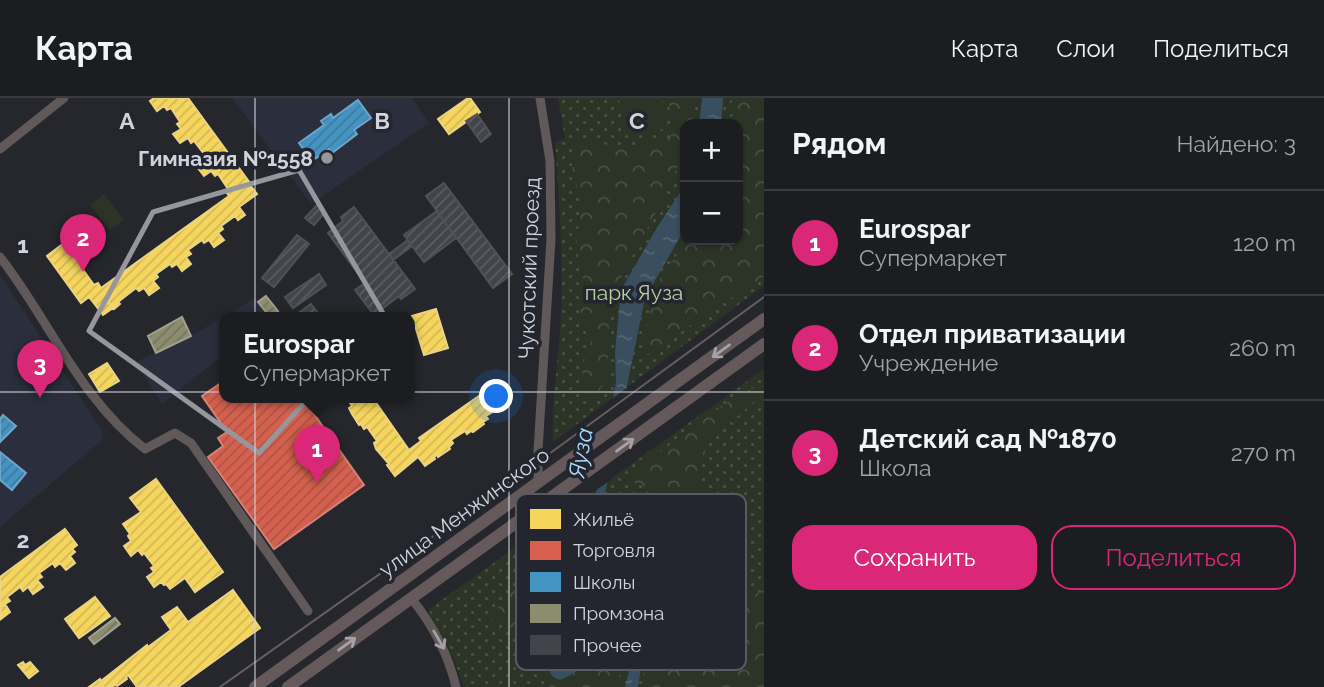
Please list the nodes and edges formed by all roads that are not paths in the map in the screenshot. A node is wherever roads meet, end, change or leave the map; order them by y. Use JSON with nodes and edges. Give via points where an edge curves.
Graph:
{"nodes":[{"id":1,"x":64,"y":98,"type":"edge"},
{"id":2,"x":540,"y":98,"type":"edge"},
{"id":3,"x":0,"y":149,"type":"edge"},
{"id":4,"x":0,"y":257,"type":"edge"},
{"id":5,"x":764,"y":319,"type":"edge"},
{"id":6,"x":764,"y":344,"type":"edge"},
{"id":7,"x":538,"y":483,"type":"junction"},
{"id":8,"x":523,"y":494,"type":"edge"},
{"id":9,"x":557,"y":494,"type":"edge"},
{"id":10,"x":516,"y":499,"type":"edge"},
{"id":11,"x":516,"y":523,"type":"edge"},
{"id":12,"x":411,"y":598,"type":"junction"},
{"id":13,"x":308,"y":611,"type":"dead end"},
{"id":14,"x":255,"y":687,"type":"edge"},
{"id":15,"x":288,"y":687,"type":"edge"},
{"id":16,"x":456,"y":687,"type":"edge"}],
"edges":[{"from":1,"to":3,"type":"street"},
{"from":2,"to":7,"type":"street","name":"Чукотский проезд","via":[[550,161],[551,239]]},
{"from":4,"to":13,"type":"street","via":[[100,407],[145,449],[175,433],[191,443]]},
{"from":5,"to":7,"type":"main road","name":"улица Менжинского","one_way":true},
{"from":9,"to":6,"type":"main road","name":"улица Менжинского","one_way":true},
{"from":7,"to":8,"type":"main road","name":"улица Менжинского"},
{"from":10,"to":14,"type":"main road","name":"улица Менжинского"},
{"from":12,"to":11,"type":"main road","name":"улица Менжинского","one_way":true},
{"from":15,"to":12,"type":"main road","name":"улица Менжинского","one_way":true},
{"from":12,"to":16,"type":"street","one_way":true,"via":[[443,646]]}]}
